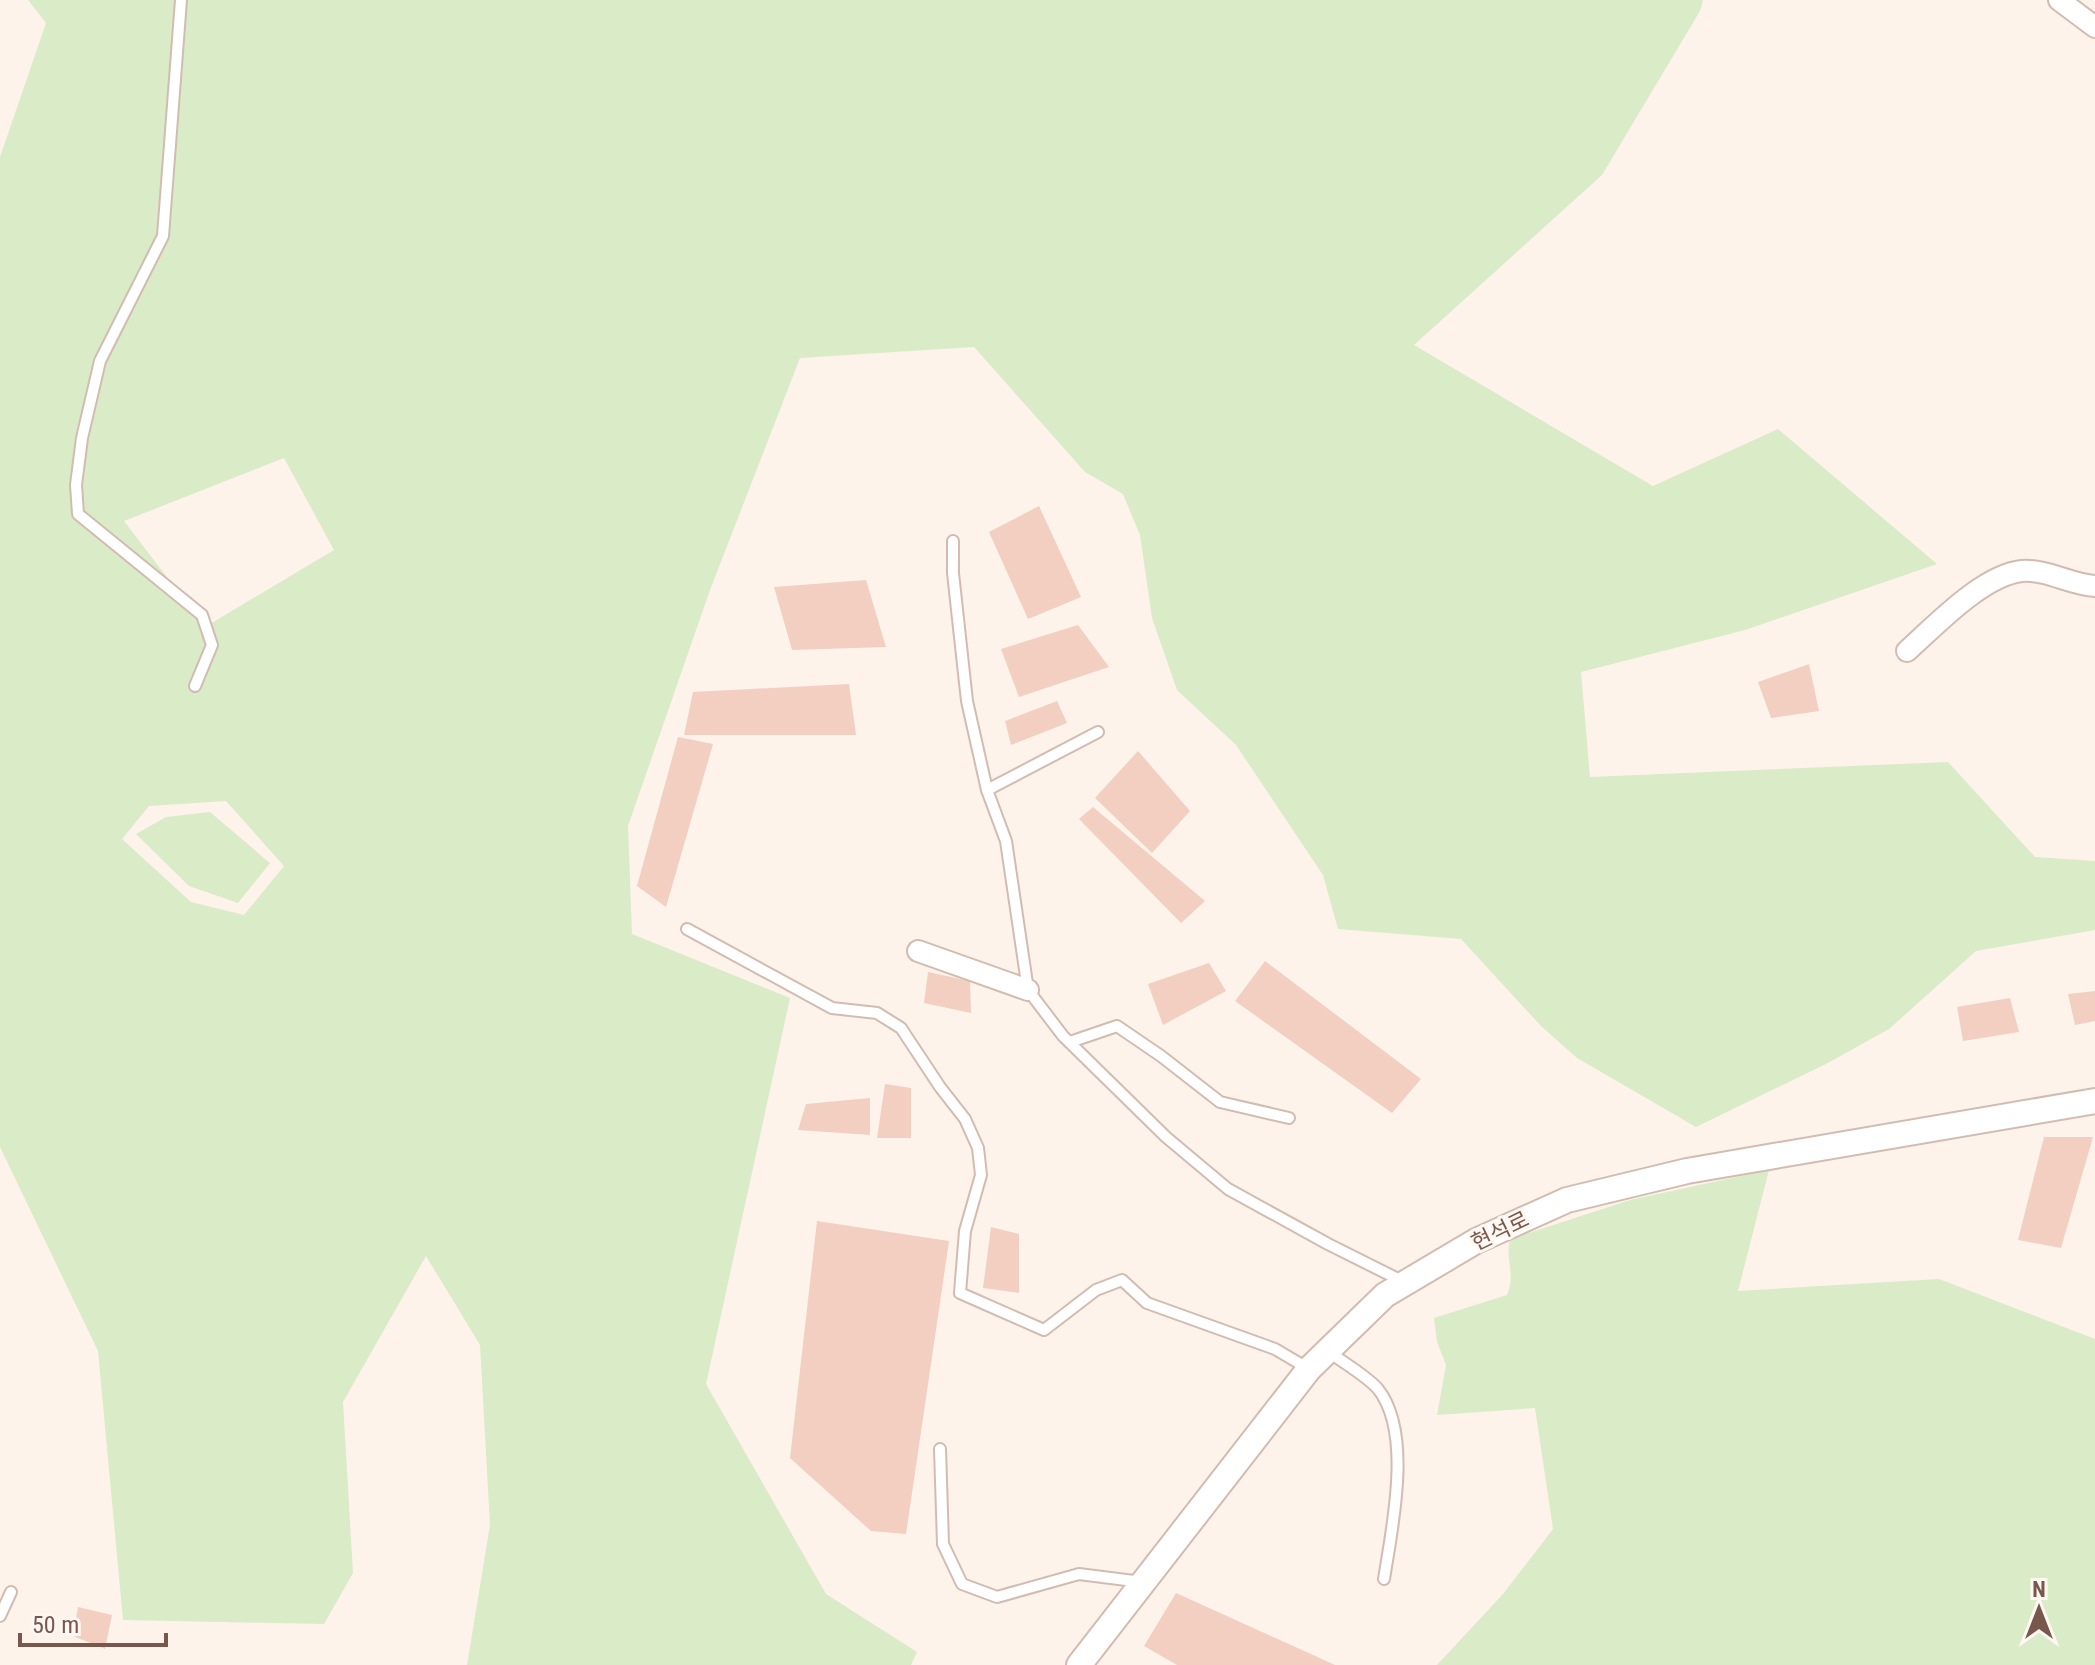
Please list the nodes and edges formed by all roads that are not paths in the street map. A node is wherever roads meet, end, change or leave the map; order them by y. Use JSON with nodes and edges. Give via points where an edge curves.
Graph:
{"nodes":[{"id":1,"x":181,"y":0,"type":"edge"},
{"id":2,"x":2059,"y":0,"type":"edge"},
{"id":3,"x":2095,"y":27,"type":"edge"},
{"id":4,"x":953,"y":541,"type":"dead end"},
{"id":5,"x":2095,"y":586,"type":"edge"},
{"id":6,"x":1907,"y":651,"type":"dead end"},
{"id":7,"x":195,"y":686,"type":"dead end"},
{"id":8,"x":1098,"y":732,"type":"dead end"},
{"id":9,"x":987,"y":790,"type":"junction"},
{"id":10,"x":687,"y":929,"type":"dead end"},
{"id":11,"x":918,"y":951,"type":"dead end"},
{"id":12,"x":1028,"y":990,"type":"junction"},
{"id":13,"x":1070,"y":1042,"type":"junction"},
{"id":14,"x":2095,"y":1101,"type":"edge"},
{"id":15,"x":1289,"y":1118,"type":"dead end"},
{"id":16,"x":1406,"y":1283,"type":"junction"},
{"id":17,"x":1328,"y":1351,"type":"junction"},
{"id":18,"x":1309,"y":1369,"type":"junction"},
{"id":19,"x":940,"y":1449,"type":"dead end"},
{"id":20,"x":1384,"y":1579,"type":"dead end"},
{"id":21,"x":1144,"y":1582,"type":"junction"},
{"id":22,"x":11,"y":1592,"type":"dead end"},
{"id":23,"x":0,"y":1616,"type":"edge"},
{"id":24,"x":1079,"y":1665,"type":"edge"}],
"edges":[{"from":1,"to":7,"type":"lane","via":[[163,236],[100,361],[76,485],[78,514],[202,615],[212,645]]},
{"from":2,"to":3,"type":"street"},
{"from":4,"to":9,"type":"lane","via":[[967,701]]},
{"from":5,"to":6,"type":"street","via":[[2022,571],[1981,587]]},
{"from":8,"to":9,"type":"lane"},
{"from":9,"to":12,"type":"lane","via":[[1006,841]]},
{"from":10,"to":18,"type":"lane","via":[[832,1008],[877,1013],[901,1028],[965,1119],[978,1148],[981,1175],[965,1231],[960,1293],[1044,1330],[1096,1290],[1122,1280],[1147,1303],[1275,1349]]},
{"from":11,"to":12,"type":"street"},
{"from":12,"to":13,"type":"lane"},
{"from":13,"to":15,"type":"lane","via":[[1117,1026],[1220,1102]]},
{"from":13,"to":16,"type":"lane","via":[[1166,1137],[1228,1189]]},
{"from":14,"to":16,"type":"street","name":"현석로","via":[[1687,1171],[1567,1200],[1476,1241]]},
{"from":16,"to":17,"type":"street","name":"현석로","via":[[1385,1295]]},
{"from":17,"to":18,"type":"street","name":"현석로"},
{"from":17,"to":20,"type":"lane","via":[[1378,1389],[1395,1426],[1397,1502]]},
{"from":18,"to":21,"type":"street","name":"현석로"},
{"from":19,"to":21,"type":"lane","via":[[943,1544],[962,1584],[997,1597],[1079,1574]]},
{"from":21,"to":24,"type":"street","name":"현석로"},
{"from":22,"to":23,"type":"lane"}]}
